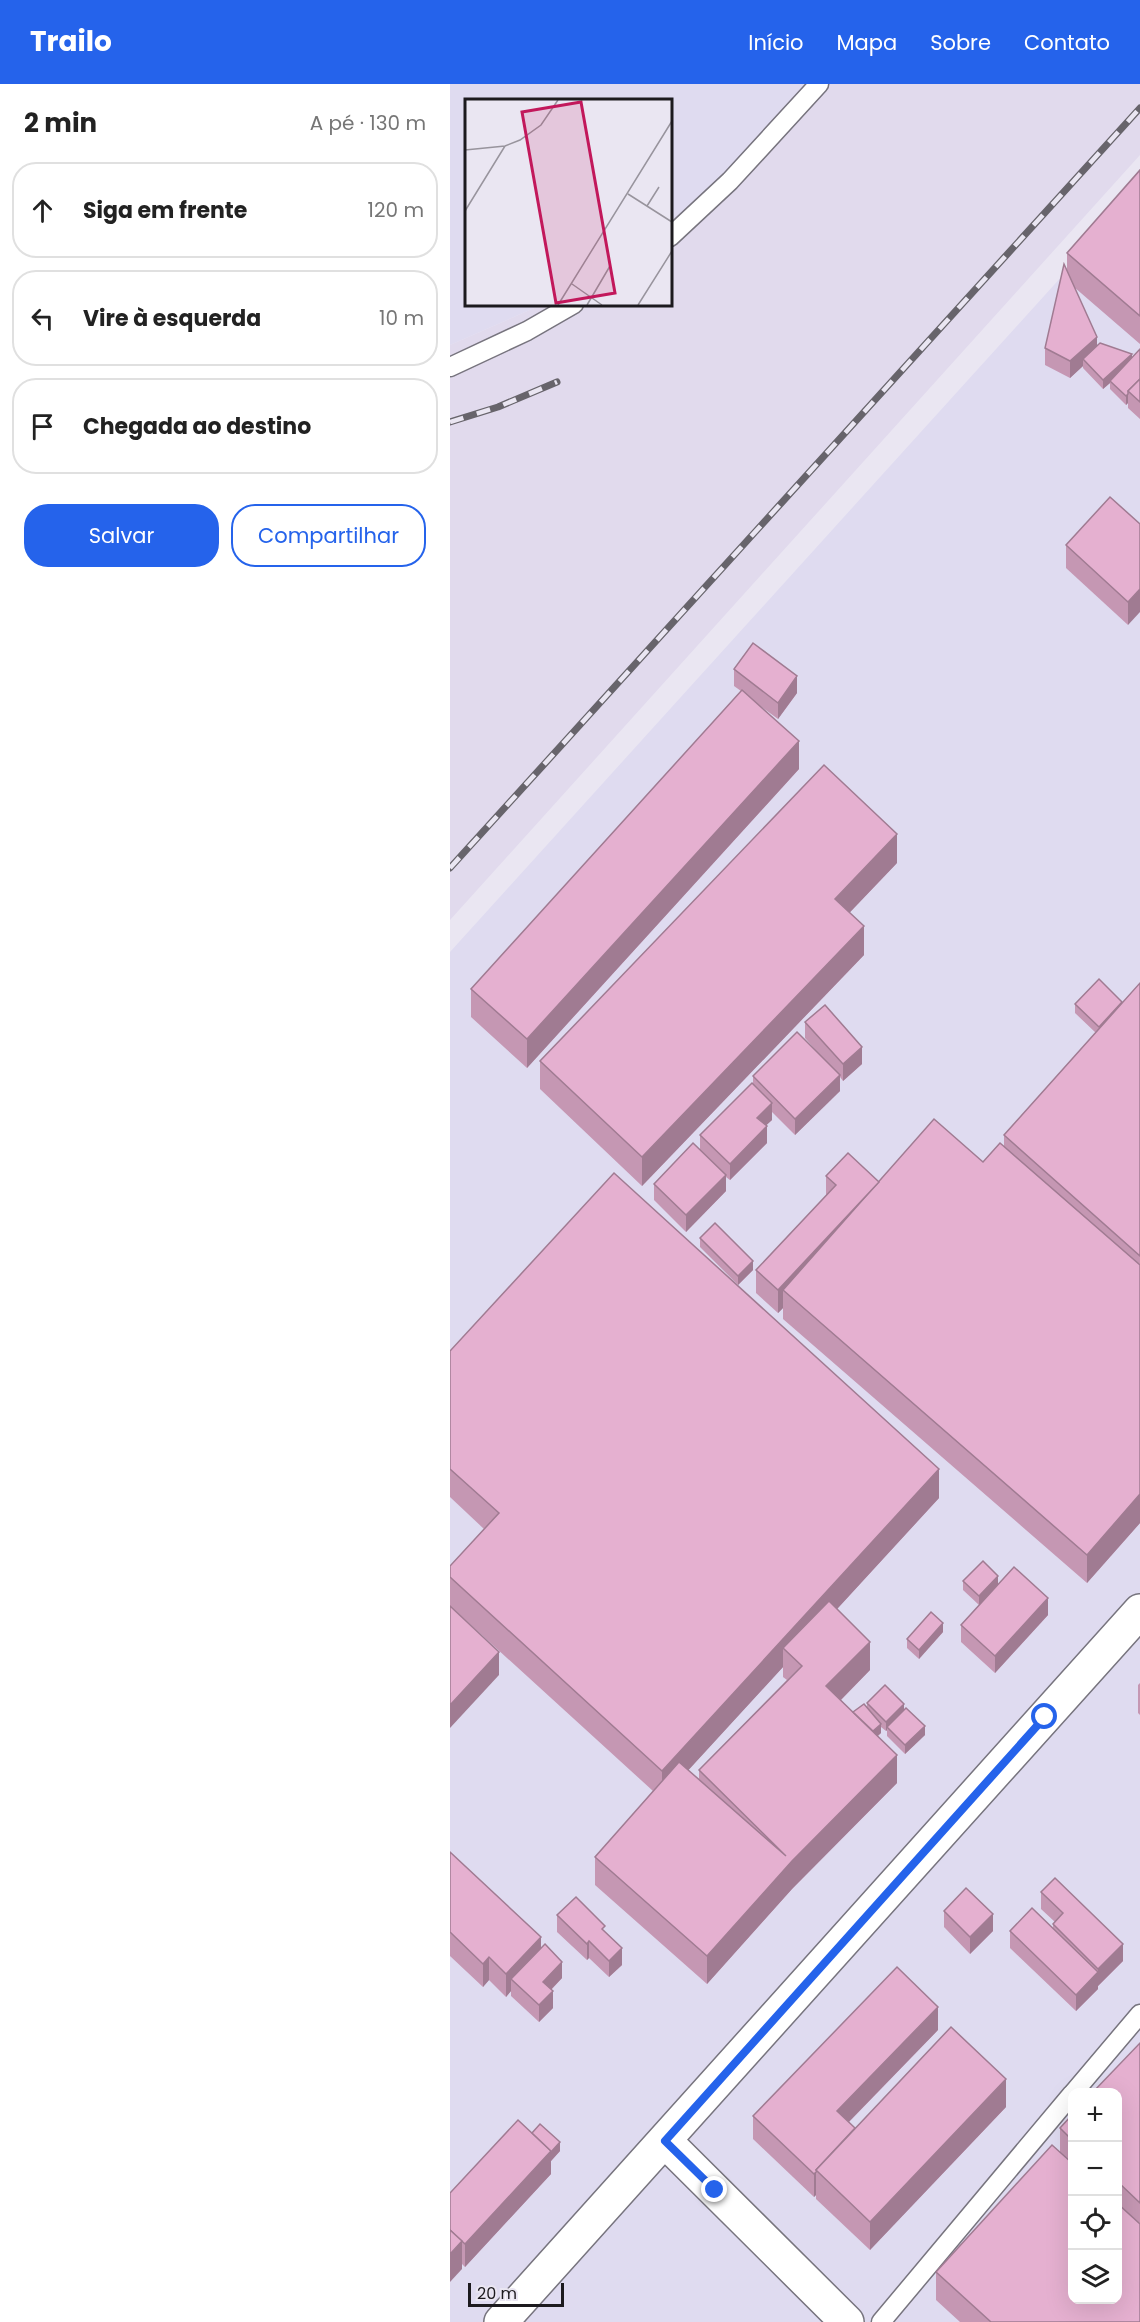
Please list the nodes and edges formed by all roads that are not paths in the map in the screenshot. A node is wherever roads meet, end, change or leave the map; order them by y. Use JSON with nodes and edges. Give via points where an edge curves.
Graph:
{"nodes":[{"id":1,"x":819,"y":84,"type":"edge"},
{"id":2,"x":672,"y":235,"type":"edge"},
{"id":3,"x":571,"y":306,"type":"edge"},
{"id":4,"x":450,"y":367,"type":"edge"},
{"id":5,"x":1140,"y":1611,"type":"edge"},
{"id":6,"x":1140,"y":2014,"type":"edge"},
{"id":7,"x":1077,"y":2088,"type":"edge"},
{"id":8,"x":1068,"y":2099,"type":"edge"},
{"id":9,"x":665,"y":2141,"type":"junction"},
{"id":10,"x":501,"y":2322,"type":"edge"},
{"id":11,"x":847,"y":2322,"type":"edge"},
{"id":12,"x":881,"y":2322,"type":"edge"}],
"edges":[{"from":1,"to":2,"type":"lane","via":[[730,181]]},
{"from":3,"to":4,"type":"lane"},
{"from":5,"to":9,"type":"street"},
{"from":6,"to":7,"type":"lane"},
{"from":8,"to":12,"type":"lane"},
{"from":9,"to":10,"type":"street"},
{"from":9,"to":11,"type":"street"}]}
